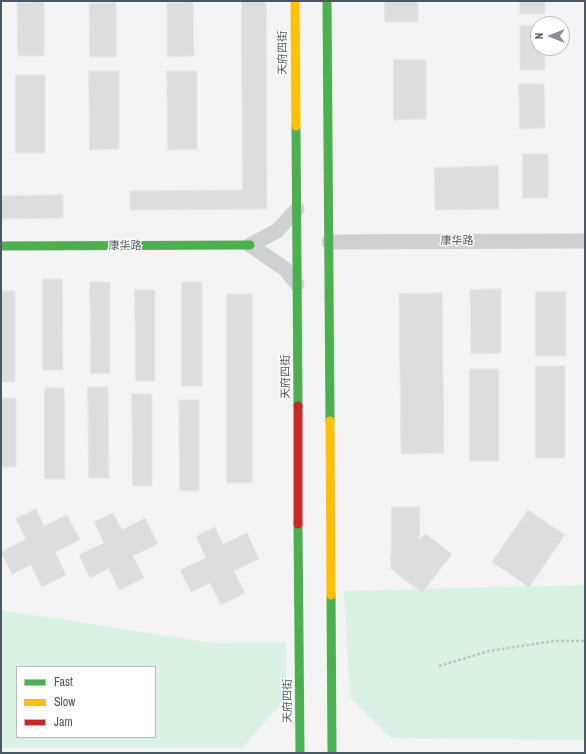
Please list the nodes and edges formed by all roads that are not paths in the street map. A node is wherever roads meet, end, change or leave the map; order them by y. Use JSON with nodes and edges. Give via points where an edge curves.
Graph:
{"nodes":[{"id":1,"x":295,"y":1,"type":"edge"},
{"id":2,"x":327,"y":1,"type":"edge"},
{"id":3,"x":297,"y":209,"type":"junction"},
{"id":4,"x":585,"y":241,"type":"edge"},
{"id":5,"x":329,"y":242,"type":"junction"},
{"id":6,"x":250,"y":245,"type":"junction"},
{"id":7,"x":1,"y":246,"type":"edge"},
{"id":8,"x":297,"y":284,"type":"junction"},
{"id":9,"x":300,"y":753,"type":"edge"},
{"id":10,"x":332,"y":753,"type":"edge"}],
"edges":[{"from":1,"to":3,"type":"main road","name":"天府四街"},
{"from":2,"to":5,"type":"main road"},
{"from":3,"to":6,"type":"street","via":[[278,231]]},
{"from":3,"to":8,"type":"main road","name":"天府四街"},
{"from":4,"to":5,"type":"street","name":"康华路"},
{"from":5,"to":10,"type":"main road"},
{"from":6,"to":7,"type":"main road","name":"康华路"},
{"from":6,"to":8,"type":"street","via":[[285,269]]},
{"from":8,"to":9,"type":"main road","name":"天府四街"}]}
